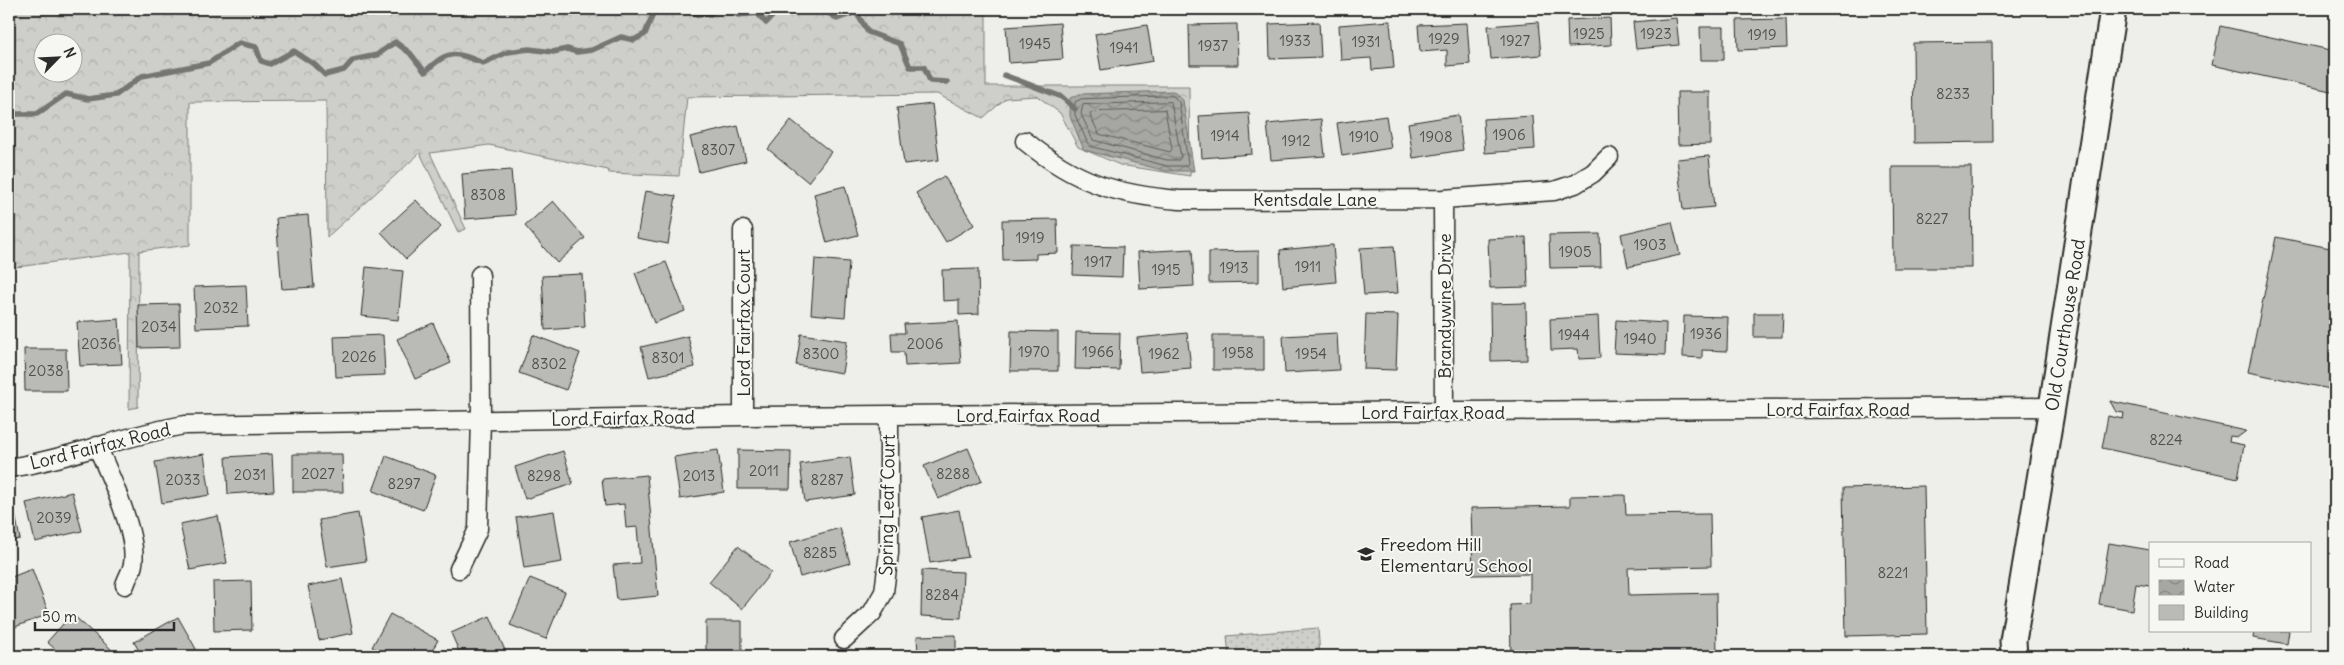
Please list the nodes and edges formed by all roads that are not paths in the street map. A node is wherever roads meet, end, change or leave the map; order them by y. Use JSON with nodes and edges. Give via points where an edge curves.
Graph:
{"nodes":[{"id":1,"x":2113,"y":9,"type":"edge"},
{"id":2,"x":1025,"y":141,"type":"dead end"},
{"id":3,"x":1609,"y":157,"type":"dead end"},
{"id":4,"x":1443,"y":199,"type":"junction"},
{"id":5,"x":743,"y":230,"type":"dead end"},
{"id":6,"x":480,"y":275,"type":"dead end"},
{"id":7,"x":2052,"y":407,"type":"junction"},
{"id":8,"x":1444,"y":413,"type":"junction"},
{"id":9,"x":743,"y":416,"type":"junction"},
{"id":10,"x":889,"y":416,"type":"junction"},
{"id":11,"x":481,"y":419,"type":"junction"},
{"id":12,"x":98,"y":446,"type":"junction"},
{"id":13,"x":9,"y":468,"type":"edge"},
{"id":14,"x":459,"y":569,"type":"dead end"},
{"id":15,"x":124,"y":585,"type":"dead end"},
{"id":16,"x":844,"y":639,"type":"dead end"},
{"id":17,"x":2011,"y":651,"type":"edge"}],
"edges":[{"from":1,"to":7,"type":"main road","name":"Old Courthouse Road"},
{"from":2,"to":4,"type":"street","name":"Kentsdale Lane","via":[[1052,163],[1082,178],[1113,190],[1151,198]]},
{"from":3,"to":4,"type":"street","name":"Kentsdale Lane","via":[[1593,173],[1554,191]]},
{"from":4,"to":8,"type":"street","name":"Brandywine Drive"},
{"from":5,"to":9,"type":"street","name":"Lord Fairfax Court"},
{"from":6,"to":11,"type":"street"},
{"from":7,"to":8,"type":"street","name":"Lord Fairfax Road"},
{"from":7,"to":17,"type":"main road","name":"Old Courthouse Road"},
{"from":8,"to":10,"type":"street","name":"Lord Fairfax Road"},
{"from":9,"to":10,"type":"street","name":"Lord Fairfax Road"},
{"from":9,"to":11,"type":"street","name":"Lord Fairfax Road"},
{"from":10,"to":16,"type":"street","name":"Spring Leaf Court","via":[[889,552],[884,592],[872,613]]},
{"from":11,"to":12,"type":"street","name":"Lord Fairfax Road","via":[[185,426]]},
{"from":11,"to":14,"type":"street","via":[[478,529]]},
{"from":12,"to":13,"type":"street","name":"Lord Fairfax Road","via":[[45,462]]},
{"from":12,"to":15,"type":"street","via":[[130,532],[133,563]]}]}
